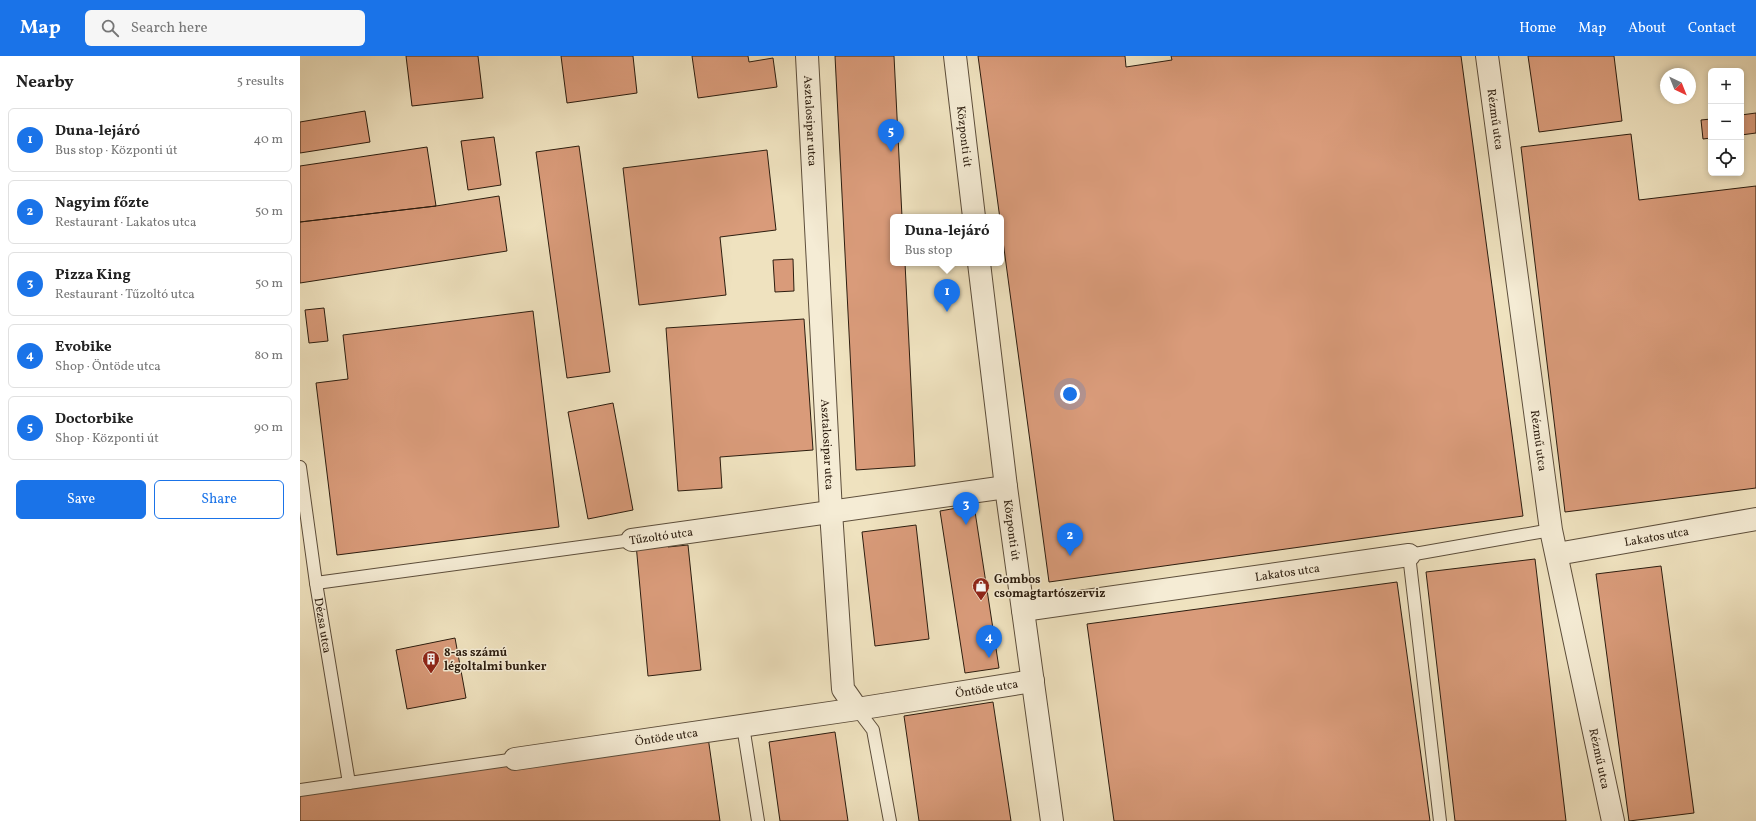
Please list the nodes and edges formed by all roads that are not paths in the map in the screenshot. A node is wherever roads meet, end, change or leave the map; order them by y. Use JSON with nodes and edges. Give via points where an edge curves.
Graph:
{"nodes":[{"id":1,"x":806,"y":56,"type":"edge"},
{"id":2,"x":955,"y":56,"type":"edge"},
{"id":3,"x":1487,"y":56,"type":"edge"},
{"id":4,"x":974,"y":214,"type":"edge"},
{"id":5,"x":979,"y":266,"type":"edge"},
{"id":6,"x":300,"y":467,"type":"edge"},
{"id":7,"x":1006,"y":487,"type":"junction"},
{"id":8,"x":831,"y":512,"type":"junction"},
{"id":9,"x":1756,"y":519,"type":"edge"},
{"id":10,"x":1551,"y":530,"type":"junction"},
{"id":11,"x":632,"y":540,"type":"joint"},
{"id":12,"x":1557,"y":554,"type":"junction"},
{"id":13,"x":1409,"y":555,"type":"junction"},
{"id":14,"x":316,"y":583,"type":"junction"},
{"id":15,"x":1023,"y":610,"type":"junction"},
{"id":16,"x":1033,"y":681,"type":"junction"},
{"id":17,"x":857,"y":709,"type":"junction"},
{"id":18,"x":743,"y":726,"type":"junction"},
{"id":19,"x":515,"y":759,"type":"joint"},
{"id":20,"x":349,"y":783,"type":"junction"},
{"id":21,"x":300,"y":790,"type":"edge"},
{"id":22,"x":758,"y":821,"type":"edge"},
{"id":23,"x":890,"y":821,"type":"edge"},
{"id":24,"x":1052,"y":821,"type":"edge"},
{"id":25,"x":1440,"y":821,"type":"edge"},
{"id":26,"x":1613,"y":821,"type":"edge"}],
"edges":[{"from":1,"to":8,"type":"street","name":"Asztalosipar utca"},
{"from":2,"to":4,"type":"street","name":"Központi út"},
{"from":3,"to":10,"type":"street","name":"Rézmű utca"},
{"from":5,"to":7,"type":"street","name":"Központi út"},
{"from":6,"to":14,"type":"lane","name":"Dézsa utca"},
{"from":7,"to":8,"type":"street","name":"Tűzoltó utca"},
{"from":7,"to":15,"type":"street","name":"Központi út"},
{"from":8,"to":11,"type":"street","name":"Tűzoltó utca"},
{"from":8,"to":17,"type":"street","name":"Asztalosipar utca","via":[[843,689]]},
{"from":9,"to":12,"type":"street","name":"Lakatos utca"},
{"from":10,"to":12,"type":"street","name":"Rézmű utca"},
{"from":10,"to":13,"type":"lane","name":"Lakatos utca"},
{"from":11,"to":14,"type":"lane","name":"Tűzoltó utca"},
{"from":12,"to":26,"type":"street","name":"Rézmű utca"},
{"from":13,"to":15,"type":"street","name":"Lakatos utca"},
{"from":13,"to":25,"type":"lane"},
{"from":14,"to":20,"type":"lane","name":"Dézsa utca"},
{"from":15,"to":16,"type":"street","name":"Központi út"},
{"from":16,"to":17,"type":"street","name":"Öntöde utca"},
{"from":16,"to":24,"type":"street","name":"Központi út"},
{"from":17,"to":18,"type":"street","name":"Öntöde utca"},
{"from":17,"to":23,"type":"lane","name":"Asztalosipar utca","via":[[873,730]]},
{"from":18,"to":19,"type":"street","name":"Öntöde utca"},
{"from":18,"to":22,"type":"lane"},
{"from":19,"to":20,"type":"lane","name":"Öntöde utca"},
{"from":20,"to":21,"type":"lane","name":"Öntöde utca"}]}
